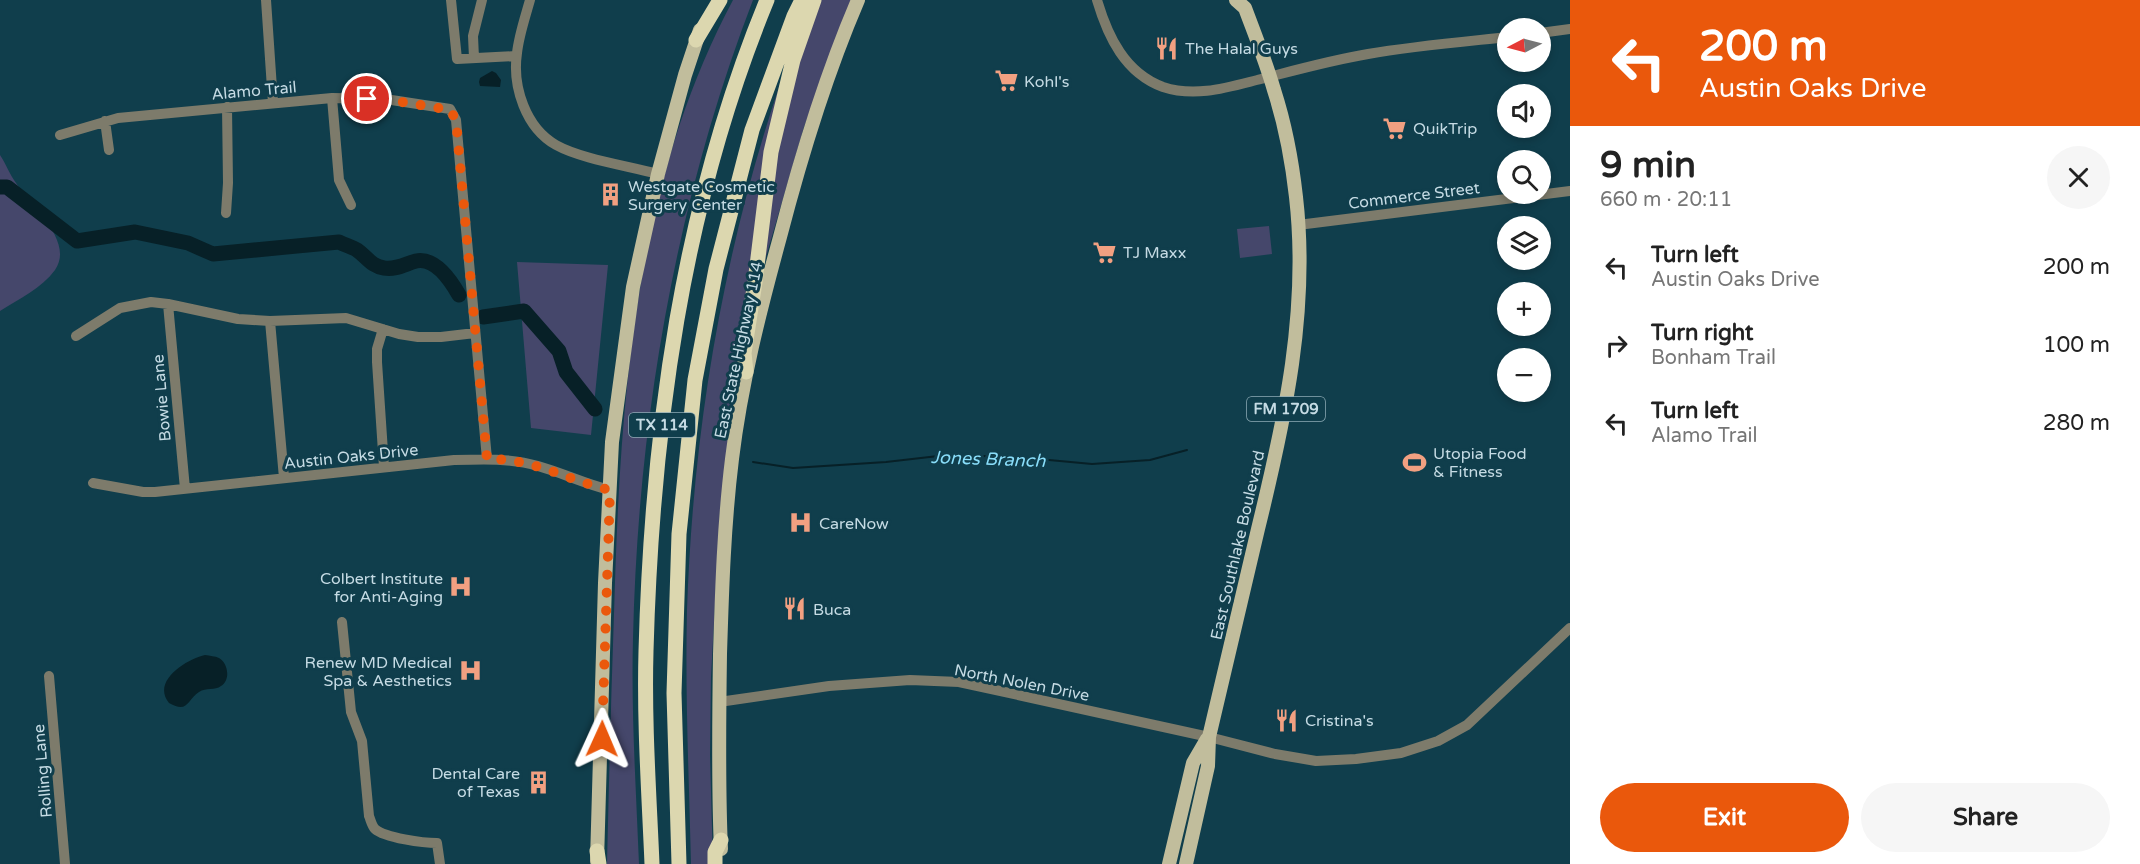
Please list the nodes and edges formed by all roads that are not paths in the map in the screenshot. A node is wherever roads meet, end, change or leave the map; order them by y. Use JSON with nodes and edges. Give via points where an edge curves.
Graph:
{"nodes":[{"id":1,"x":266,"y":0,"type":"edge"},
{"id":2,"x":451,"y":0,"type":"edge"},
{"id":3,"x":482,"y":0,"type":"edge"},
{"id":4,"x":530,"y":0,"type":"edge"},
{"id":5,"x":713,"y":0,"type":"edge"},
{"id":6,"x":720,"y":0,"type":"edge"},
{"id":7,"x":767,"y":0,"type":"edge"},
{"id":8,"x":802,"y":0,"type":"edge"},
{"id":9,"x":814,"y":0,"type":"edge"},
{"id":10,"x":858,"y":0,"type":"edge"},
{"id":11,"x":1097,"y":0,"type":"edge"},
{"id":12,"x":1243,"y":3,"type":"edge"},
{"id":13,"x":1570,"y":29,"type":"edge"},
{"id":14,"x":1551,"y":32,"type":"edge"},
{"id":15,"x":1497,"y":38,"type":"edge"},
{"id":16,"x":696,"y":40,"type":"junction"},
{"id":17,"x":516,"y":56,"type":"junction"},
{"id":18,"x":474,"y":58,"type":"junction"},
{"id":19,"x":1270,"y":77,"type":"junction"},
{"id":20,"x":332,"y":98,"type":"junction"},
{"id":21,"x":273,"y":103,"type":"junction"},
{"id":22,"x":227,"y":107,"type":"junction"},
{"id":23,"x":105,"y":121,"type":"junction"},
{"id":24,"x":60,"y":135,"type":"dead end"},
{"id":25,"x":109,"y":150,"type":"dead end"},
{"id":26,"x":658,"y":174,"type":"junction"},
{"id":27,"x":1570,"y":191,"type":"edge"},
{"id":28,"x":351,"y":205,"type":"dead end"},
{"id":29,"x":226,"y":213,"type":"dead end"},
{"id":30,"x":1298,"y":225,"type":"junction"},
{"id":31,"x":168,"y":304,"type":"junction"},
{"id":32,"x":270,"y":321,"type":"junction"},
{"id":33,"x":383,"y":329,"type":"junction"},
{"id":34,"x":475,"y":333,"type":"junction"},
{"id":35,"x":76,"y":336,"type":"dead end"},
{"id":36,"x":746,"y":372,"type":"junction"},
{"id":37,"x":487,"y":459,"type":"junction"},
{"id":38,"x":384,"y":467,"type":"junction"},
{"id":39,"x":284,"y":478,"type":"junction"},
{"id":40,"x":93,"y":483,"type":"dead end"},
{"id":41,"x":185,"y":489,"type":"junction"},
{"id":42,"x":610,"y":490,"type":"junction"},
{"id":43,"x":342,"y":622,"type":"dead end"},
{"id":44,"x":1570,"y":628,"type":"edge"},
{"id":45,"x":49,"y":676,"type":"dead end"},
{"id":46,"x":719,"y":702,"type":"junction"},
{"id":47,"x":1209,"y":737,"type":"junction"},
{"id":48,"x":721,"y":840,"type":"junction"},
{"id":49,"x":598,"y":860,"type":"edge"},
{"id":50,"x":65,"y":864,"type":"edge"},
{"id":51,"x":440,"y":864,"type":"edge"},
{"id":52,"x":652,"y":864,"type":"edge"},
{"id":53,"x":679,"y":864,"type":"edge"},
{"id":54,"x":715,"y":864,"type":"edge"},
{"id":55,"x":722,"y":864,"type":"edge"},
{"id":56,"x":1169,"y":864,"type":"edge"},
{"id":57,"x":1186,"y":864,"type":"edge"}],
"edges":[{"from":1,"to":21,"type":"street"},
{"from":2,"to":18,"type":"street","via":[[457,60]]},
{"from":3,"to":18,"type":"street","via":[[472,40]]},
{"from":4,"to":17,"type":"street"},
{"from":5,"to":16,"type":"main road"},
{"from":6,"to":16,"type":"highway"},
{"from":7,"to":52,"type":"highway","number":"TX 114","via":[[725,115],[698,213],[657,453],[646,653]]},
{"from":8,"to":53,"type":"highway","number":"TX 114","via":[[752,130],[716,269],[695,380],[679,534],[674,693]]},
{"from":9,"to":36,"type":"highway","via":[[793,60],[771,152],[744,353]]},
{"from":10,"to":36,"type":"main road","name":"East State Highway 114","via":[[811,125]]},
{"from":11,"to":19,"type":"street","via":[[1119,52],[1137,71],[1162,86],[1189,92],[1210,91]]},
{"from":12,"to":19,"type":"main road","name":"East Southlake Boulevard","number":"FM 1709"},
{"from":13,"to":14,"type":"street"},
{"from":15,"to":19,"type":"street","via":[[1366,54]]},
{"from":16,"to":26,"type":"main road"},
{"from":17,"to":18,"type":"street"},
{"from":17,"to":26,"type":"street","via":[[523,104],[539,133],[567,150]]},
{"from":19,"to":30,"type":"main road","name":"East Southlake Boulevard","number":"FM 1709","via":[[1287,138]]},
{"from":20,"to":21,"type":"street","name":"Alamo Trail"},
{"from":20,"to":28,"type":"street","via":[[339,180]]},
{"from":20,"to":34,"type":"street","name":"Alamo Trail","via":[[385,99],[452,112],[456,120]]},
{"from":21,"to":22,"type":"street","name":"Alamo Trail"},
{"from":22,"to":23,"type":"street","name":"Alamo Trail"},
{"from":22,"to":29,"type":"street"},
{"from":23,"to":24,"type":"street","name":"Alamo Trail"},
{"from":23,"to":25,"type":"street"},
{"from":26,"to":42,"type":"main road","via":[[633,287],[612,442]]},
{"from":27,"to":30,"type":"street","name":"Commerce Street"},
{"from":30,"to":47,"type":"main road","name":"East Southlake Boulevard","number":"FM 1709","via":[[1300,266],[1291,380]]},
{"from":31,"to":32,"type":"street","via":[[238,319]]},
{"from":31,"to":35,"type":"street","via":[[151,302],[120,308]]},
{"from":31,"to":41,"type":"street","name":"Bowie Lane"},
{"from":32,"to":33,"type":"street","via":[[346,318]]},
{"from":32,"to":39,"type":"street"},
{"from":33,"to":34,"type":"street","via":[[418,337]]},
{"from":33,"to":38,"type":"street","via":[[377,362]]},
{"from":34,"to":37,"type":"street"},
{"from":36,"to":46,"type":"main road","name":"East State Highway 114","via":[[724,532]]},
{"from":37,"to":38,"type":"street","name":"Austin Oaks Drive"},
{"from":37,"to":42,"type":"street","name":"Austin Oaks Drive","via":[[538,466]]},
{"from":38,"to":39,"type":"street","name":"Austin Oaks Drive"},
{"from":39,"to":41,"type":"street","name":"Austin Oaks Drive"},
{"from":40,"to":41,"type":"street","name":"Austin Oaks Drive","via":[[143,492]]},
{"from":42,"to":49,"type":"main road"},
{"from":43,"to":51,"type":"street","via":[[351,712],[362,741],[369,816],[382,834],[437,843]]},
{"from":44,"to":47,"type":"street","name":"North Nolen Drive","via":[[1467,725],[1438,741],[1401,753],[1316,760]]},
{"from":45,"to":50,"type":"street","name":"Rolling Lane"},
{"from":46,"to":47,"type":"street","name":"North Nolen Drive","via":[[829,686],[910,680],[958,682]]},
{"from":46,"to":48,"type":"main road","name":"East State Highway 114"},
{"from":47,"to":56,"type":"main road","name":"East Southlake Boulevard","number":"FM 1709","via":[[1193,763]]},
{"from":47,"to":57,"type":"main road","name":"East Southlake Boulevard","number":"FM 1709","via":[[1208,766]]},
{"from":48,"to":54,"type":"highway"},
{"from":48,"to":55,"type":"main road","name":"East State Highway 114"}]}
